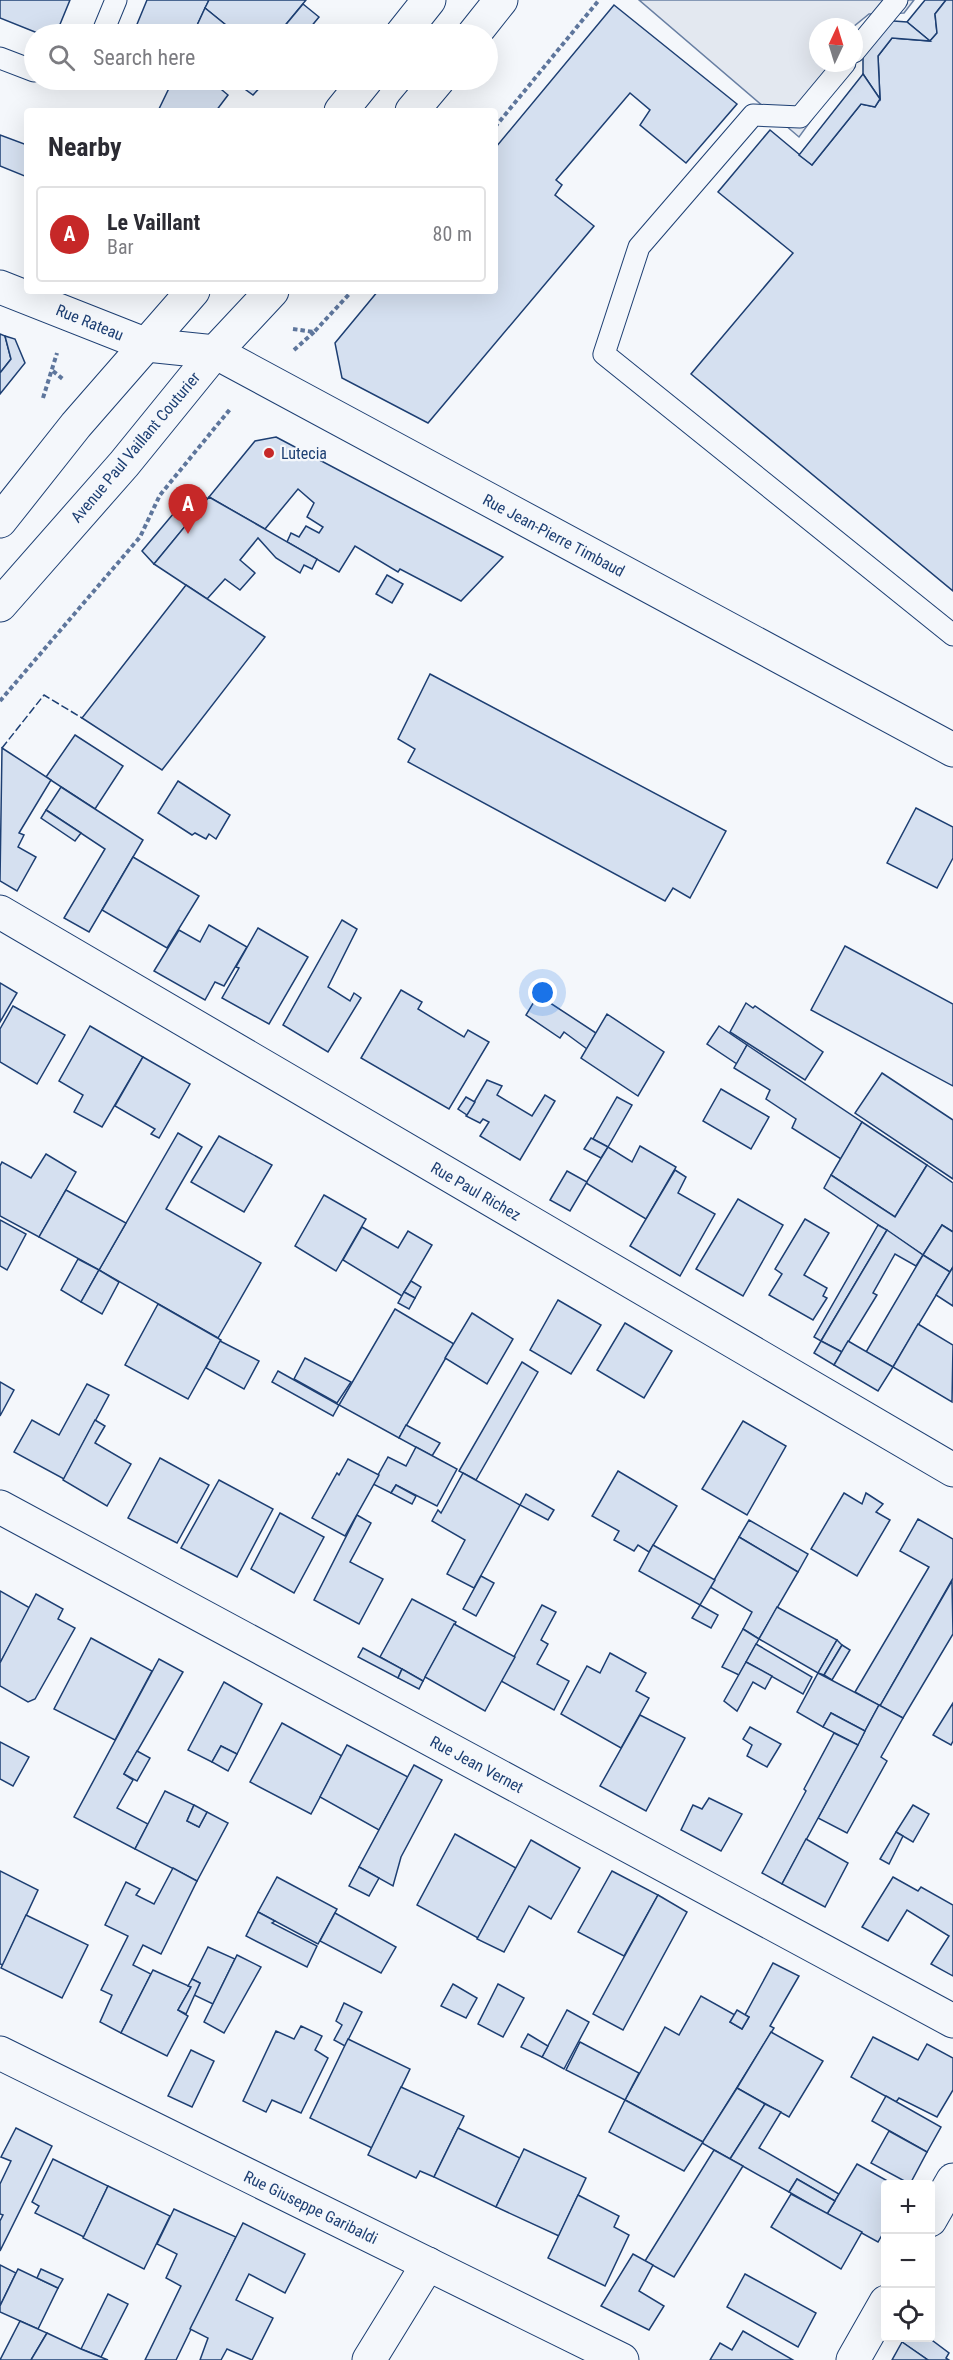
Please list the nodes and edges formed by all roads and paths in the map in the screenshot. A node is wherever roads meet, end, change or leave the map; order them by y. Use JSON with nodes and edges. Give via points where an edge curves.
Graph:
{"nodes":[{"id":1,"x":116,"y":0,"type":"edge"},
{"id":2,"x":429,"y":0,"type":"edge"},
{"id":3,"x":501,"y":0,"type":"edge"},
{"id":4,"x":599,"y":0,"type":"edge"},
{"id":5,"x":897,"y":0,"type":"edge"},
{"id":6,"x":106,"y":24,"type":"edge"},
{"id":7,"x":410,"y":24,"type":"edge"},
{"id":8,"x":482,"y":24,"type":"edge"},
{"id":9,"x":863,"y":41,"type":"edge"},
{"id":10,"x":0,"y":58,"type":"edge"},
{"id":11,"x":24,"y":67,"type":"edge"},
{"id":12,"x":838,"y":72,"type":"edge"},
{"id":13,"x":358,"y":90,"type":"edge"},
{"id":14,"x":430,"y":90,"type":"edge"},
{"id":15,"x":343,"y":108,"type":"edge"},
{"id":16,"x":415,"y":108,"type":"edge"},
{"id":17,"x":498,"y":122,"type":"edge"},
{"id":18,"x":0,"y":287,"type":"edge"},
{"id":19,"x":190,"y":294,"type":"edge"},
{"id":20,"x":269,"y":294,"type":"edge"},
{"id":21,"x":349,"y":294,"type":"edge"},
{"id":22,"x":330,"y":316,"type":"dead end"},
{"id":23,"x":85,"y":320,"type":"junction"},
{"id":24,"x":147,"y":345,"type":"junction"},
{"id":25,"x":215,"y":352,"type":"junction"},
{"id":26,"x":40,"y":408,"type":"dead end"},
{"id":27,"x":230,"y":408,"type":"dead end"},
{"id":28,"x":0,"y":521,"type":"edge"},
{"id":29,"x":0,"y":604,"type":"edge"},
{"id":30,"x":953,"y":635,"type":"edge"},
{"id":31,"x":0,"y":701,"type":"edge"},
{"id":32,"x":953,"y":750,"type":"edge"},
{"id":33,"x":0,"y":912,"type":"edge"},
{"id":34,"x":953,"y":1470,"type":"edge"},
{"id":35,"x":0,"y":1507,"type":"edge"},
{"id":36,"x":953,"y":2021,"type":"edge"},
{"id":37,"x":0,"y":2053,"type":"edge"},
{"id":38,"x":953,"y":2180,"type":"edge"},
{"id":39,"x":935,"y":2211,"type":"edge"},
{"id":40,"x":428,"y":2264,"type":"junction"},
{"id":41,"x":881,"y":2308,"type":"edge"},
{"id":42,"x":369,"y":2360,"type":"edge"},
{"id":43,"x":622,"y":2360,"type":"edge"},
{"id":44,"x":853,"y":2360,"type":"edge"}],
"edges":[{"from":1,"to":6,"type":"lane"},
{"from":2,"to":7,"type":"street"},
{"from":3,"to":8,"type":"street"},
{"from":4,"to":17,"type":"path"},
{"from":5,"to":9,"type":"lane"},
{"from":10,"to":11,"type":"lane"},
{"from":12,"to":30,"type":"lane","via":[[800,117],[753,115],[639,247],[604,354]]},
{"from":13,"to":15,"type":"street"},
{"from":14,"to":16,"type":"street"},
{"from":18,"to":23,"type":"street","name":"Rue Rateau"},
{"from":19,"to":24,"type":"street"},
{"from":20,"to":25,"type":"street","name":"Avenue Paul Vaillant Couturier"},
{"from":21,"to":22,"type":"path"},
{"from":23,"to":24,"type":"street","name":"Rue Rateau"},
{"from":23,"to":26,"type":"path","via":[[57,354]]},
{"from":24,"to":25,"type":"street","name":"Rue Jean-Pierre Timbaud"},
{"from":24,"to":28,"type":"street","via":[[76,425]]},
{"from":25,"to":29,"type":"street","name":"Avenue Paul Vaillant Couturier","via":[[124,464]]},
{"from":25,"to":32,"type":"street","name":"Rue Jean-Pierre Timbaud"},
{"from":27,"to":31,"type":"path","via":[[160,495],[140,537]]},
{"from":33,"to":34,"type":"street","name":"Rue Paul Richez"},
{"from":35,"to":36,"type":"street","name":"Rue Jean Vernet"},
{"from":37,"to":40,"type":"street","name":"Rue Giuseppe Garibaldi"},
{"from":38,"to":39,"type":"street"},
{"from":40,"to":42,"type":"street"},
{"from":40,"to":43,"type":"street","name":"Rue Giuseppe Garibaldi"},
{"from":41,"to":44,"type":"street"}]}
